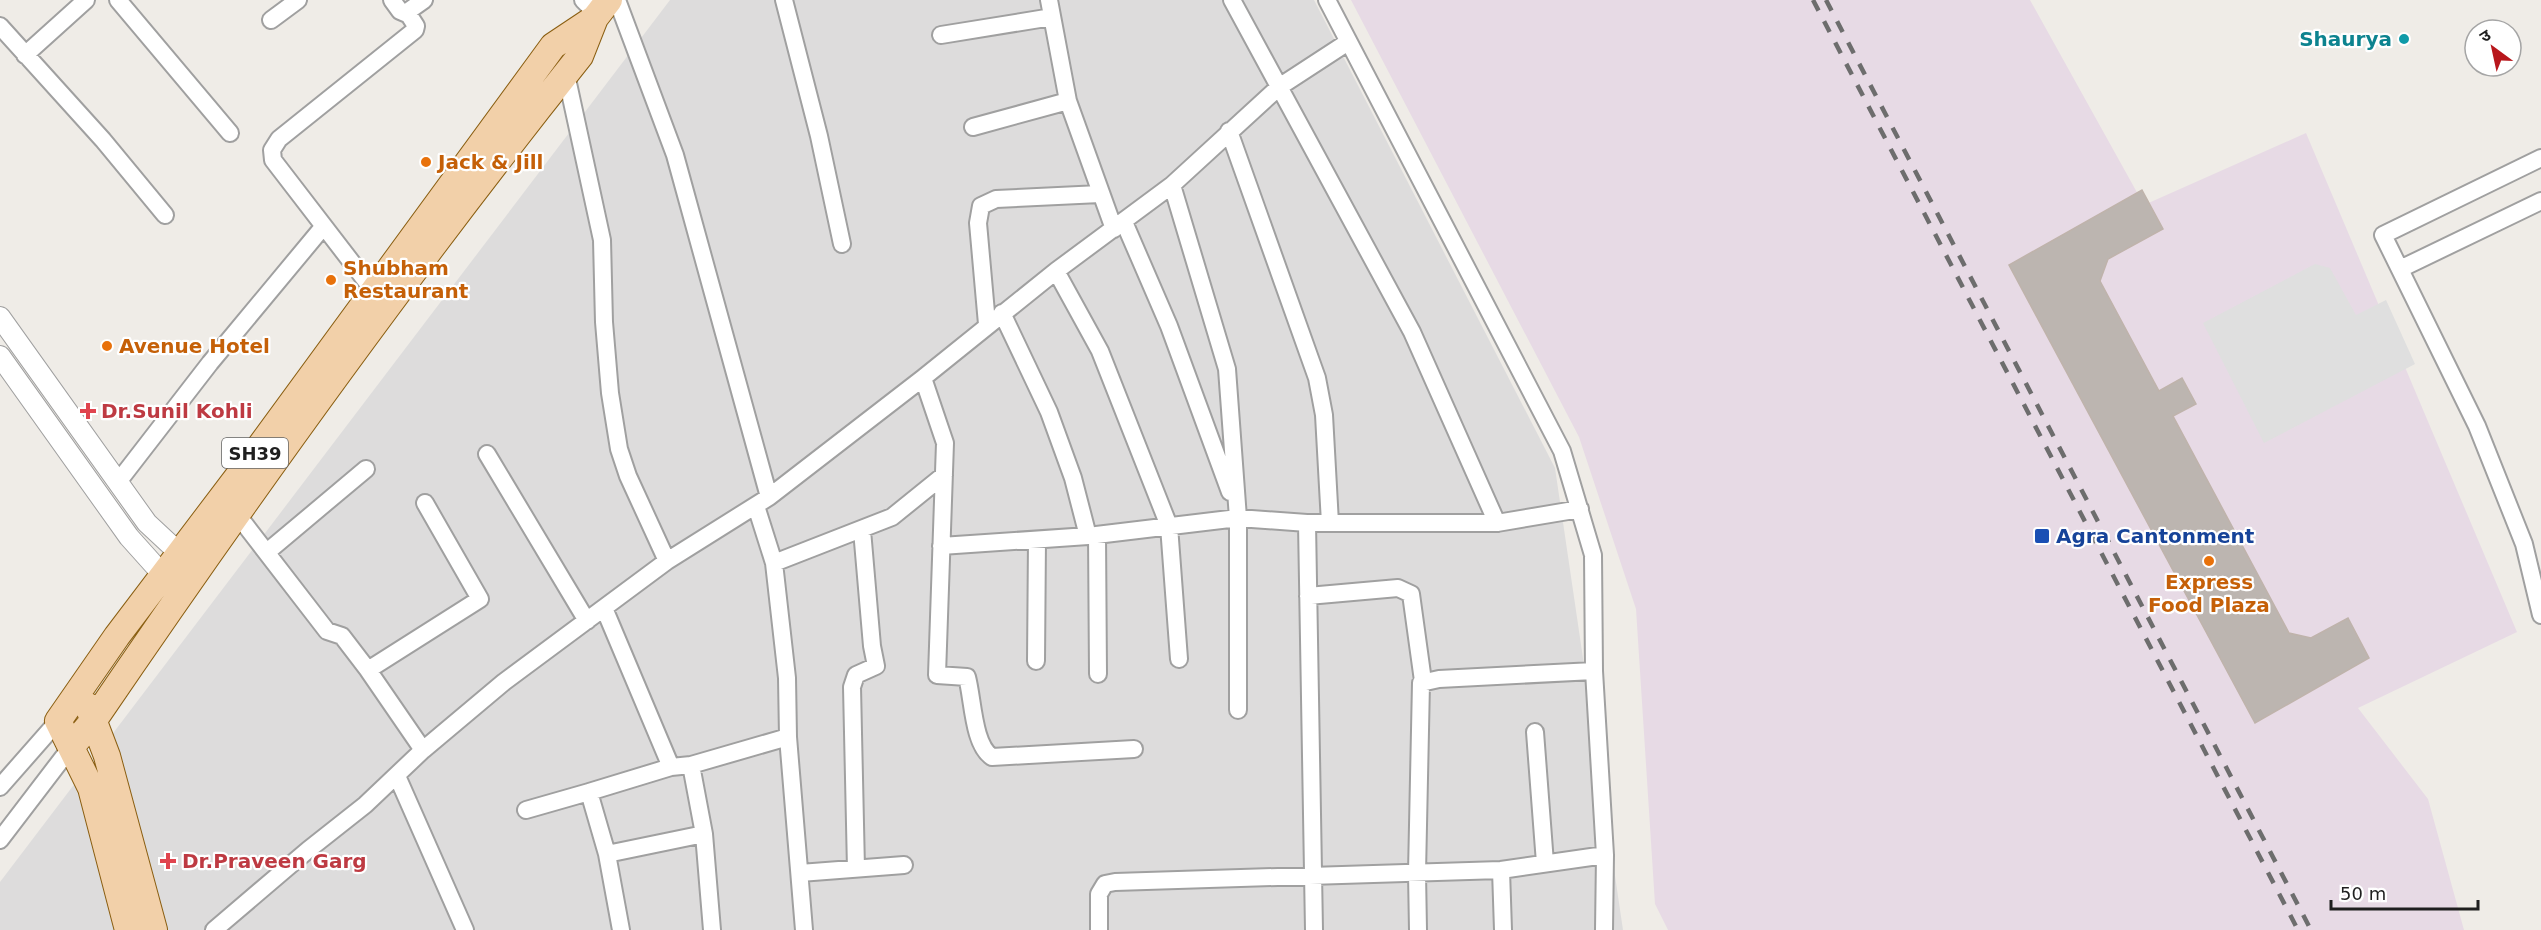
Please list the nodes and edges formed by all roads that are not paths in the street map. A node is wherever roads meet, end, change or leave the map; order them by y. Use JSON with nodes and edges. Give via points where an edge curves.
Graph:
{"nodes":[{"id":1,"x":118,"y":0,"type":"edge"},
{"id":2,"x":298,"y":0,"type":"edge"},
{"id":3,"x":392,"y":0,"type":"edge"},
{"id":4,"x":424,"y":0,"type":"edge"},
{"id":5,"x":784,"y":0,"type":"edge"},
{"id":6,"x":1232,"y":0,"type":"edge"},
{"id":7,"x":1327,"y":0,"type":"edge"},
{"id":8,"x":80,"y":2,"type":"edge"},
{"id":9,"x":600,"y":7,"type":"edge"},
{"id":10,"x":1051,"y":8,"type":"edge"},
{"id":11,"x":407,"y":14,"type":"junction"},
{"id":12,"x":271,"y":20,"type":"dead end"},
{"id":13,"x":0,"y":26,"type":"edge"},
{"id":14,"x":940,"y":35,"type":"dead end"},
{"id":15,"x":1348,"y":42,"type":"junction"},
{"id":16,"x":25,"y":55,"type":"junction"},
{"id":17,"x":566,"y":74,"type":"junction"},
{"id":18,"x":1279,"y":87,"type":"junction"},
{"id":19,"x":1068,"y":101,"type":"junction"},
{"id":20,"x":973,"y":127,"type":"dead end"},
{"id":21,"x":1229,"y":130,"type":"junction"},
{"id":22,"x":230,"y":133,"type":"dead end"},
{"id":23,"x":2541,"y":158,"type":"edge"},
{"id":24,"x":1172,"y":185,"type":"junction"},
{"id":25,"x":1100,"y":194,"type":"junction"},
{"id":26,"x":2541,"y":201,"type":"edge"},
{"id":27,"x":165,"y":215,"type":"dead end"},
{"id":28,"x":1119,"y":225,"type":"junction"},
{"id":29,"x":323,"y":227,"type":"junction"},
{"id":30,"x":842,"y":244,"type":"dead end"},
{"id":31,"x":2400,"y":269,"type":"junction"},
{"id":32,"x":1056,"y":270,"type":"junction"},
{"id":33,"x":373,"y":290,"type":"junction"},
{"id":34,"x":1002,"y":312,"type":"junction"},
{"id":35,"x":0,"y":317,"type":"edge"},
{"id":36,"x":987,"y":324,"type":"junction"},
{"id":37,"x":0,"y":356,"type":"edge"},
{"id":38,"x":923,"y":378,"type":"junction"},
{"id":39,"x":487,"y":454,"type":"dead end"},
{"id":40,"x":366,"y":469,"type":"dead end"},
{"id":41,"x":944,"y":475,"type":"junction"},
{"id":42,"x":118,"y":482,"type":"junction"},
{"id":43,"x":763,"y":501,"type":"junction"},
{"id":44,"x":425,"y":502,"type":"dead end"},
{"id":45,"x":1580,"y":509,"type":"junction"},
{"id":46,"x":1237,"y":512,"type":"junction"},
{"id":47,"x":237,"y":513,"type":"junction"},
{"id":48,"x":1306,"y":523,"type":"junction"},
{"id":49,"x":1330,"y":523,"type":"junction"},
{"id":50,"x":1497,"y":523,"type":"junction"},
{"id":51,"x":1169,"y":526,"type":"junction"},
{"id":52,"x":862,"y":530,"type":"junction"},
{"id":53,"x":1092,"y":535,"type":"junction"},
{"id":54,"x":1037,"y":540,"type":"junction"},
{"id":55,"x":2524,"y":544,"type":"junction"},
{"id":56,"x":940,"y":546,"type":"junction"},
{"id":57,"x":267,"y":552,"type":"junction"},
{"id":58,"x":188,"y":561,"type":"junction"},
{"id":59,"x":667,"y":561,"type":"junction"},
{"id":60,"x":774,"y":563,"type":"junction"},
{"id":61,"x":2541,"y":569,"type":"edge"},
{"id":62,"x":172,"y":584,"type":"junction"},
{"id":63,"x":1308,"y":596,"type":"junction"},
{"id":64,"x":604,"y":608,"type":"junction"},
{"id":65,"x":2541,"y":615,"type":"edge"},
{"id":66,"x":587,"y":621,"type":"junction"},
{"id":67,"x":1179,"y":659,"type":"dead end"},
{"id":68,"x":1036,"y":662,"type":"dead end"},
{"id":69,"x":368,"y":670,"type":"junction"},
{"id":70,"x":1594,"y":671,"type":"junction"},
{"id":71,"x":1098,"y":674,"type":"dead end"},
{"id":72,"x":1423,"y":681,"type":"junction"},
{"id":73,"x":81,"y":689,"type":"junction"},
{"id":74,"x":1238,"y":710,"type":"dead end"},
{"id":75,"x":94,"y":720,"type":"junction"},
{"id":76,"x":58,"y":721,"type":"junction"},
{"id":77,"x":1535,"y":732,"type":"dead end"},
{"id":78,"x":788,"y":737,"type":"junction"},
{"id":79,"x":71,"y":747,"type":"junction"},
{"id":80,"x":1134,"y":749,"type":"dead end"},
{"id":81,"x":423,"y":750,"type":"junction"},
{"id":82,"x":691,"y":765,"type":"junction"},
{"id":83,"x":671,"y":767,"type":"junction"},
{"id":84,"x":397,"y":776,"type":"junction"},
{"id":85,"x":0,"y":787,"type":"edge"},
{"id":86,"x":589,"y":792,"type":"junction"},
{"id":87,"x":526,"y":810,"type":"dead end"},
{"id":88,"x":704,"y":834,"type":"junction"},
{"id":89,"x":0,"y":840,"type":"edge"},
{"id":90,"x":607,"y":854,"type":"junction"},
{"id":91,"x":1605,"y":855,"type":"junction"},
{"id":92,"x":1545,"y":863,"type":"junction"},
{"id":93,"x":904,"y":865,"type":"dead end"},
{"id":94,"x":856,"y":868,"type":"junction"},
{"id":95,"x":1501,"y":870,"type":"junction"},
{"id":96,"x":800,"y":873,"type":"junction"},
{"id":97,"x":1417,"y":873,"type":"junction"},
{"id":98,"x":1312,"y":875,"type":"junction"},
{"id":99,"x":128,"y":930,"type":"edge"},
{"id":100,"x":154,"y":930,"type":"edge"},
{"id":101,"x":214,"y":930,"type":"edge"},
{"id":102,"x":465,"y":930,"type":"edge"},
{"id":103,"x":621,"y":930,"type":"edge"},
{"id":104,"x":712,"y":930,"type":"edge"},
{"id":105,"x":804,"y":930,"type":"edge"},
{"id":106,"x":1099,"y":930,"type":"edge"},
{"id":107,"x":1314,"y":930,"type":"edge"},
{"id":108,"x":1418,"y":930,"type":"edge"},
{"id":109,"x":1503,"y":930,"type":"edge"},
{"id":110,"x":1605,"y":930,"type":"edge"}],
"edges":[{"from":1,"to":22,"type":"street"},
{"from":2,"to":12,"type":"street"},
{"from":3,"to":11,"type":"street"},
{"from":4,"to":11,"type":"street"},
{"from":5,"to":30,"type":"street"},
{"from":6,"to":18,"type":"street"},
{"from":7,"to":15,"type":"street"},
{"from":8,"to":16,"type":"street"},
{"from":9,"to":17,"type":"main road","number":"SH39","via":[[580,56]]},
{"from":9,"to":33,"type":"main road","number":"SH39","via":[[553,46]]},
{"from":9,"to":43,"type":"street","via":[[675,155]]},
{"from":10,"to":14,"type":"street"},
{"from":10,"to":19,"type":"street"},
{"from":11,"to":29,"type":"street","via":[[415,30],[274,144],[273,160]]},
{"from":13,"to":16,"type":"street"},
{"from":15,"to":18,"type":"street"},
{"from":15,"to":45,"type":"street","via":[[1562,451]]},
{"from":16,"to":27,"type":"street"},
{"from":17,"to":47,"type":"main road","number":"SH39","via":[[423,259]]},
{"from":17,"to":59,"type":"street","via":[[602,240],[609,381],[619,449]]},
{"from":18,"to":21,"type":"street"},
{"from":18,"to":50,"type":"street","via":[[1412,332]]},
{"from":19,"to":20,"type":"street"},
{"from":19,"to":25,"type":"street"},
{"from":21,"to":24,"type":"street"},
{"from":21,"to":49,"type":"street","via":[[1317,378],[1324,415]]},
{"from":23,"to":31,"type":"street","via":[[2384,233]]},
{"from":24,"to":28,"type":"street"},
{"from":24,"to":46,"type":"street","via":[[1227,369]]},
{"from":25,"to":28,"type":"street"},
{"from":25,"to":36,"type":"street","via":[[996,200],[981,206],[978,223]]},
{"from":26,"to":31,"type":"street"},
{"from":28,"to":32,"type":"street"},
{"from":28,"to":46,"type":"street","via":[[1169,326]]},
{"from":29,"to":33,"type":"street"},
{"from":29,"to":42,"type":"street","via":[[217,354]]},
{"from":31,"to":55,"type":"street","via":[[2477,426]]},
{"from":32,"to":34,"type":"street"},
{"from":32,"to":51,"type":"street","via":[[1100,351]]},
{"from":33,"to":58,"type":"main road","number":"SH39"},
{"from":34,"to":36,"type":"street"},
{"from":34,"to":53,"type":"street","via":[[1049,412]]},
{"from":35,"to":42,"type":"street"},
{"from":36,"to":38,"type":"street"},
{"from":37,"to":62,"type":"street","via":[[129,537]]},
{"from":38,"to":41,"type":"street","via":[[944,434]]},
{"from":38,"to":43,"type":"street"},
{"from":39,"to":66,"type":"street"},
{"from":40,"to":57,"type":"street"},
{"from":41,"to":52,"type":"street","via":[[892,517]]},
{"from":41,"to":56,"type":"street"},
{"from":42,"to":58,"type":"street","via":[[147,523]]},
{"from":43,"to":59,"type":"street"},
{"from":43,"to":60,"type":"street"},
{"from":44,"to":69,"type":"street","via":[[480,600]]},
{"from":45,"to":50,"type":"street"},
{"from":45,"to":70,"type":"street","via":[[1593,555]]},
{"from":46,"to":48,"type":"street"},
{"from":46,"to":51,"type":"street"},
{"from":46,"to":74,"type":"street"},
{"from":47,"to":57,"type":"street"},
{"from":47,"to":58,"type":"main road","number":"SH39"},
{"from":48,"to":49,"type":"street"},
{"from":48,"to":63,"type":"street"},
{"from":49,"to":50,"type":"street"},
{"from":51,"to":53,"type":"street"},
{"from":51,"to":67,"type":"street"},
{"from":52,"to":60,"type":"street"},
{"from":52,"to":94,"type":"street","via":[[876,666],[856,675],[852,687]]},
{"from":53,"to":54,"type":"street"},
{"from":53,"to":71,"type":"street"},
{"from":54,"to":56,"type":"street"},
{"from":54,"to":68,"type":"street"},
{"from":55,"to":61,"type":"street"},
{"from":55,"to":65,"type":"street"},
{"from":56,"to":80,"type":"street","via":[[936,673],[967,677],[978,741],[986,753],[992,757]]},
{"from":57,"to":69,"type":"street","via":[[327,631],[342,636]]},
{"from":58,"to":62,"type":"main road","number":"SH39"},
{"from":59,"to":64,"type":"street"},
{"from":60,"to":78,"type":"street","via":[[787,678]]},
{"from":62,"to":73,"type":"main road","number":"SH39"},
{"from":62,"to":75,"type":"main road","number":"SH39"},
{"from":63,"to":72,"type":"street","via":[[1398,588],[1411,594]]},
{"from":63,"to":98,"type":"street"},
{"from":64,"to":66,"type":"street"},
{"from":64,"to":83,"type":"street"},
{"from":66,"to":81,"type":"street","via":[[504,682]]},
{"from":69,"to":81,"type":"street"},
{"from":70,"to":72,"type":"street"},
{"from":70,"to":91,"type":"street"},
{"from":72,"to":97,"type":"street","via":[[1419,690]]},
{"from":73,"to":75,"type":"main road"},
{"from":73,"to":76,"type":"main road","number":"SH39"},
{"from":75,"to":79,"type":"main road","number":"SH39"},
{"from":75,"to":100,"type":"main road"},
{"from":76,"to":79,"type":"main road"},
{"from":76,"to":85,"type":"street"},
{"from":77,"to":92,"type":"street"},
{"from":78,"to":82,"type":"street"},
{"from":78,"to":96,"type":"street"},
{"from":79,"to":89,"type":"street"},
{"from":79,"to":99,"type":"main road","via":[[91,788]]},
{"from":81,"to":84,"type":"street"},
{"from":82,"to":83,"type":"street"},
{"from":82,"to":88,"type":"street"},
{"from":83,"to":86,"type":"street"},
{"from":84,"to":101,"type":"street"},
{"from":84,"to":102,"type":"street"},
{"from":86,"to":87,"type":"street"},
{"from":86,"to":90,"type":"street"},
{"from":88,"to":90,"type":"street"},
{"from":88,"to":104,"type":"street"},
{"from":90,"to":103,"type":"street"},
{"from":91,"to":92,"type":"street"},
{"from":91,"to":110,"type":"street"},
{"from":92,"to":95,"type":"street"},
{"from":93,"to":94,"type":"street"},
{"from":94,"to":96,"type":"street"},
{"from":95,"to":97,"type":"street"},
{"from":95,"to":109,"type":"street"},
{"from":96,"to":105,"type":"street"},
{"from":97,"to":98,"type":"street"},
{"from":97,"to":108,"type":"street"},
{"from":98,"to":106,"type":"street","via":[[1105,884],[1099,894]]},
{"from":98,"to":107,"type":"street"}]}
